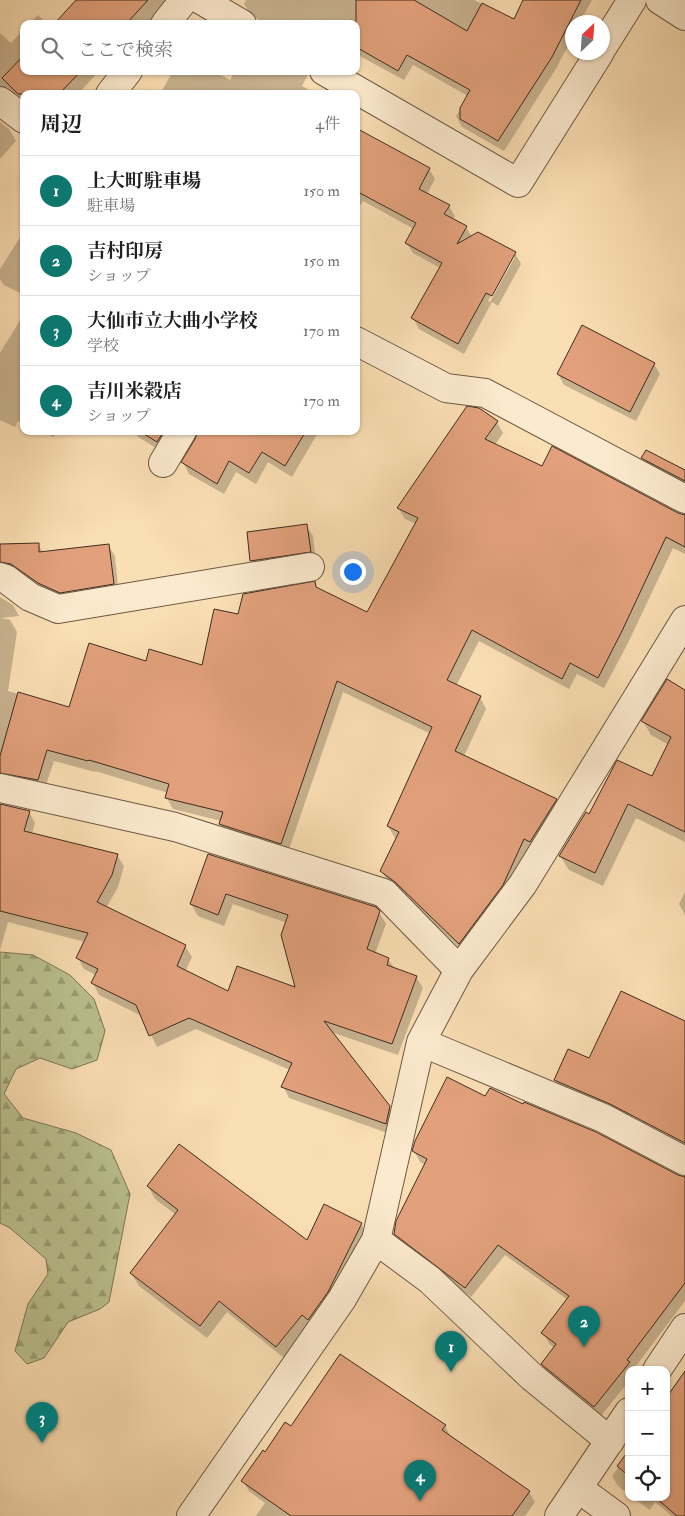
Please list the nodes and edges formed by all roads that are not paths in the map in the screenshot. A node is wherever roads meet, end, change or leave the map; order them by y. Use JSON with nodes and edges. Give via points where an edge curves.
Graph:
{"nodes":[{"id":1,"x":184,"y":0,"type":"edge"},
{"id":2,"x":201,"y":0,"type":"edge"},
{"id":3,"x":632,"y":0,"type":"edge"},
{"id":4,"x":660,"y":0,"type":"edge"},
{"id":5,"x":685,"y":16,"type":"edge"},
{"id":6,"x":168,"y":20,"type":"edge"},
{"id":7,"x":235,"y":20,"type":"edge"},
{"id":8,"x":610,"y":35,"type":"edge"},
{"id":9,"x":595,"y":60,"type":"edge"},
{"id":10,"x":125,"y":75,"type":"edge"},
{"id":11,"x":331,"y":75,"type":"edge"},
{"id":12,"x":113,"y":90,"type":"edge"},
{"id":13,"x":357,"y":90,"type":"edge"},
{"id":14,"x":360,"y":92,"type":"edge"},
{"id":15,"x":0,"y":101,"type":"edge"},
{"id":16,"x":20,"y":116,"type":"edge"},
{"id":17,"x":360,"y":343,"type":"edge"},
{"id":18,"x":180,"y":435,"type":"edge"},
{"id":19,"x":163,"y":463,"type":"dead end"},
{"id":20,"x":685,"y":499,"type":"edge"},
{"id":21,"x":310,"y":567,"type":"dead end"},
{"id":22,"x":0,"y":577,"type":"edge"},
{"id":23,"x":685,"y":620,"type":"edge"},
{"id":24,"x":0,"y":788,"type":"edge"},
{"id":25,"x":459,"y":970,"type":"junction"},
{"id":26,"x":420,"y":1042,"type":"junction"},
{"id":27,"x":685,"y":1161,"type":"edge"},
{"id":28,"x":376,"y":1240,"type":"junction"},
{"id":29,"x":685,"y":1328,"type":"edge"},
{"id":30,"x":660,"y":1366,"type":"edge"},
{"id":31,"x":625,"y":1418,"type":"edge"},
{"id":32,"x":610,"y":1441,"type":"junction"},
{"id":33,"x":578,"y":1488,"type":"junction"},
{"id":34,"x":191,"y":1516,"type":"edge"},
{"id":35,"x":559,"y":1516,"type":"edge"},
{"id":36,"x":616,"y":1516,"type":"edge"}],
"edges":[{"from":1,"to":6,"type":"street"},
{"from":2,"to":7,"type":"street"},
{"from":3,"to":8,"type":"street"},
{"from":4,"to":5,"type":"street"},
{"from":9,"to":14,"type":"street","via":[[518,183]]},
{"from":10,"to":12,"type":"street"},
{"from":11,"to":13,"type":"street"},
{"from":15,"to":16,"type":"street"},
{"from":17,"to":20,"type":"street","via":[[446,388],[484,393]]},
{"from":18,"to":19,"type":"street"},
{"from":21,"to":22,"type":"street","via":[[58,609],[30,597]]},
{"from":23,"to":25,"type":"street","via":[[523,884]]},
{"from":24,"to":25,"type":"street","via":[[175,827],[384,893]]},
{"from":25,"to":26,"type":"street"},
{"from":26,"to":27,"type":"street","via":[[602,1118]]},
{"from":26,"to":28,"type":"street"},
{"from":28,"to":32,"type":"street","via":[[430,1280],[532,1377]]},
{"from":28,"to":34,"type":"street","via":[[342,1299]]},
{"from":29,"to":30,"type":"street"},
{"from":31,"to":32,"type":"street"},
{"from":32,"to":33,"type":"street"},
{"from":33,"to":35,"type":"street"},
{"from":33,"to":36,"type":"street"}]}
